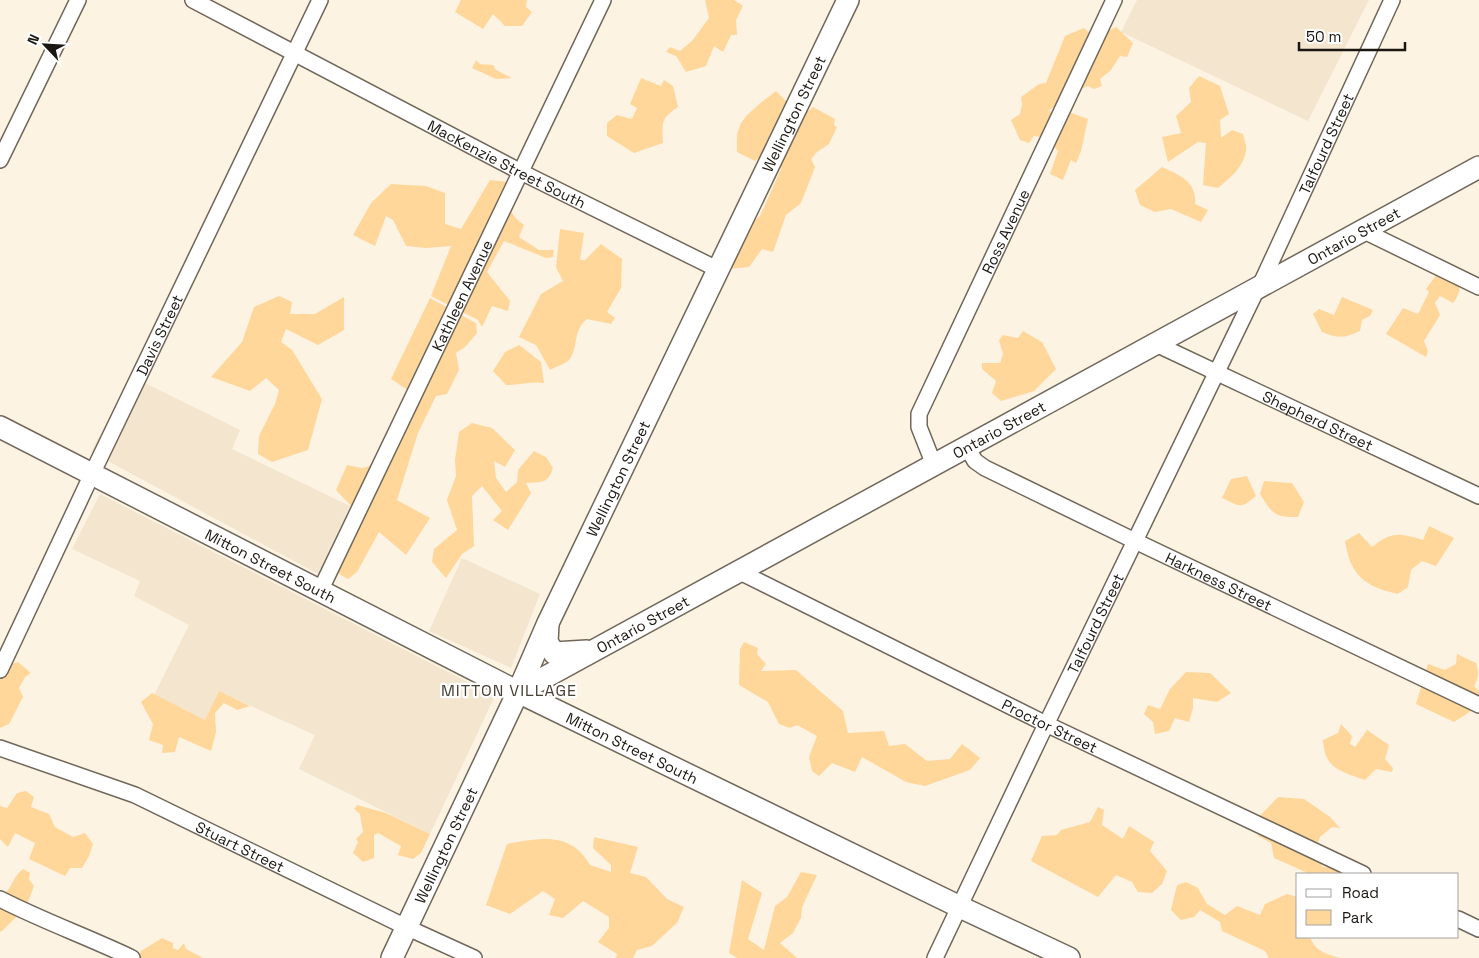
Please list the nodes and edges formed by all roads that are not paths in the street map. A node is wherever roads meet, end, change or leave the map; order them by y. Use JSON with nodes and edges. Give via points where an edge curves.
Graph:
{"nodes":[{"id":1,"x":78,"y":0,"type":"edge"},
{"id":2,"x":193,"y":0,"type":"edge"},
{"id":3,"x":320,"y":0,"type":"edge"},
{"id":4,"x":603,"y":0,"type":"edge"},
{"id":5,"x":848,"y":0,"type":"edge"},
{"id":6,"x":1114,"y":0,"type":"edge"},
{"id":7,"x":1392,"y":0,"type":"edge"},
{"id":8,"x":295,"y":54,"type":"junction"},
{"id":9,"x":0,"y":160,"type":"edge"},
{"id":10,"x":1479,"y":168,"type":"edge"},
{"id":11,"x":521,"y":172,"type":"junction"},
{"id":12,"x":1364,"y":231,"type":"junction"},
{"id":13,"x":719,"y":270,"type":"junction"},
{"id":14,"x":1479,"y":287,"type":"edge"},
{"id":15,"x":1258,"y":289,"type":"junction"},
{"id":16,"x":1156,"y":344,"type":"junction"},
{"id":17,"x":1218,"y":373,"type":"junction"},
{"id":18,"x":0,"y":427,"type":"edge"},
{"id":19,"x":967,"y":447,"type":"junction"},
{"id":20,"x":934,"y":465,"type":"junction"},
{"id":21,"x":92,"y":474,"type":"junction"},
{"id":22,"x":1479,"y":496,"type":"edge"},
{"id":23,"x":1135,"y":541,"type":"junction"},
{"id":24,"x":738,"y":571,"type":"junction"},
{"id":25,"x":320,"y":591,"type":"junction"},
{"id":26,"x":548,"y":623,"type":"junction"},
{"id":27,"x":593,"y":651,"type":"junction"},
{"id":28,"x":0,"y":670,"type":"edge"},
{"id":29,"x":518,"y":692,"type":"junction"},
{"id":30,"x":1479,"y":705,"type":"edge"},
{"id":31,"x":1046,"y":724,"type":"junction"},
{"id":32,"x":0,"y":748,"type":"edge"},
{"id":33,"x":1361,"y":873,"type":"edge"},
{"id":34,"x":0,"y":900,"type":"edge"},
{"id":35,"x":960,"y":907,"type":"junction"},
{"id":36,"x":1459,"y":920,"type":"edge"},
{"id":37,"x":406,"y":927,"type":"junction"},
{"id":38,"x":1479,"y":930,"type":"edge"},
{"id":39,"x":132,"y":958,"type":"edge"},
{"id":40,"x":392,"y":958,"type":"edge"},
{"id":41,"x":474,"y":958,"type":"edge"},
{"id":42,"x":935,"y":958,"type":"edge"},
{"id":43,"x":1069,"y":958,"type":"edge"}],
"edges":[{"from":1,"to":9,"type":"street"},
{"from":2,"to":8,"type":"street","name":"MacKenzie Street South"},
{"from":3,"to":8,"type":"street","name":"Davis Street"},
{"from":4,"to":11,"type":"street","name":"Kathleen Avenue"},
{"from":5,"to":13,"type":"street","name":"Wellington Street"},
{"from":6,"to":20,"type":"street","name":"Ross Avenue","via":[[919,414],[919,427]]},
{"from":7,"to":15,"type":"street","name":"Talfourd Street"},
{"from":8,"to":11,"type":"street","name":"MacKenzie Street South"},
{"from":8,"to":21,"type":"street","name":"Davis Street"},
{"from":10,"to":12,"type":"street","name":"Ontario Street"},
{"from":11,"to":13,"type":"street","name":"MacKenzie Street South"},
{"from":11,"to":25,"type":"street","name":"Kathleen Avenue"},
{"from":12,"to":14,"type":"street"},
{"from":12,"to":15,"type":"street","name":"Ontario Street"},
{"from":13,"to":26,"type":"street","name":"Wellington Street"},
{"from":15,"to":16,"type":"street","name":"Ontario Street"},
{"from":15,"to":17,"type":"street","name":"Talfourd Street"},
{"from":16,"to":17,"type":"street","name":"Shepherd Street"},
{"from":16,"to":19,"type":"street","name":"Ontario Street"},
{"from":17,"to":22,"type":"street","name":"Shepherd Street"},
{"from":17,"to":23,"type":"street","name":"Talfourd Street"},
{"from":18,"to":21,"type":"street","name":"Mitton Street South"},
{"from":19,"to":20,"type":"street","name":"Ontario Street"},
{"from":19,"to":23,"type":"street","name":"Harkness Street","via":[[975,461],[985,468]]},
{"from":20,"to":24,"type":"street","name":"Ontario Street"},
{"from":21,"to":25,"type":"street","name":"Mitton Street South"},
{"from":21,"to":28,"type":"street","name":"Davis Street"},
{"from":23,"to":30,"type":"street","name":"Harkness Street"},
{"from":23,"to":31,"type":"street","name":"Talfourd Street"},
{"from":24,"to":27,"type":"street","name":"Ontario Street"},
{"from":24,"to":31,"type":"street","name":"Proctor Street"},
{"from":25,"to":29,"type":"street","name":"Mitton Street South"},
{"from":26,"to":27,"type":"street","via":[[546,642],[554,653]]},
{"from":26,"to":29,"type":"street","name":"Wellington Street"},
{"from":27,"to":29,"type":"street","name":"Ontario Street"},
{"from":29,"to":35,"type":"street","name":"Mitton Street South"},
{"from":29,"to":37,"type":"street","name":"Wellington Street"},
{"from":31,"to":33,"type":"street","name":"Proctor Street"},
{"from":31,"to":35,"type":"street","name":"Talfourd Street"},
{"from":32,"to":37,"type":"street","name":"Stuart Street","via":[[135,795]]},
{"from":34,"to":39,"type":"street"},
{"from":35,"to":42,"type":"street","name":"Talfourd Street"},
{"from":35,"to":43,"type":"street","name":"Mitton Street South"},
{"from":36,"to":38,"type":"street"},
{"from":37,"to":40,"type":"street","name":"Wellington Street"},
{"from":37,"to":41,"type":"street","name":"Stuart Street"}]}
